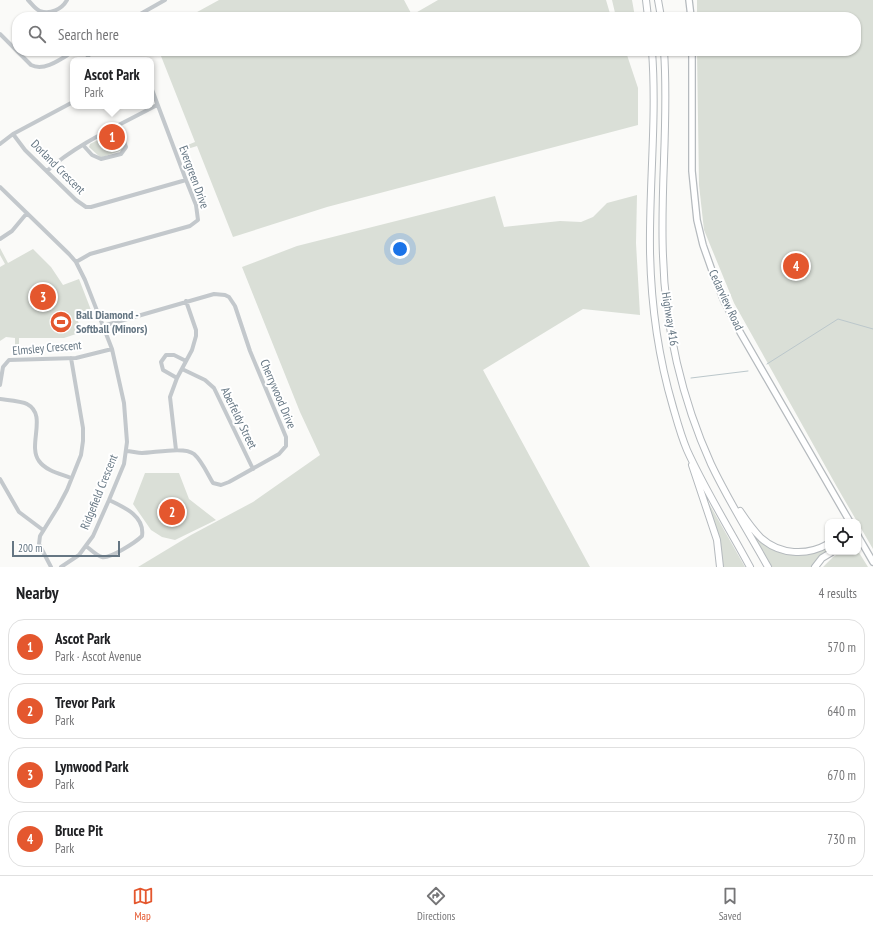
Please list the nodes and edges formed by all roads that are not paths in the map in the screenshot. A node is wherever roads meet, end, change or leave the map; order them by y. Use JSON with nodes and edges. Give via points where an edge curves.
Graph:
{"nodes":[{"id":1,"x":28,"y":0,"type":"edge"},
{"id":2,"x":67,"y":0,"type":"edge"},
{"id":3,"x":165,"y":0,"type":"edge"},
{"id":4,"x":646,"y":0,"type":"edge"},
{"id":5,"x":658,"y":0,"type":"edge"},
{"id":6,"x":689,"y":0,"type":"edge"},
{"id":7,"x":144,"y":12,"type":"edge"},
{"id":8,"x":647,"y":12,"type":"edge"},
{"id":9,"x":660,"y":12,"type":"edge"},
{"id":10,"x":690,"y":12,"type":"edge"},
{"id":11,"x":1,"y":36,"type":"edge"},
{"id":12,"x":12,"y":47,"type":"edge"},
{"id":13,"x":22,"y":56,"type":"edge"},
{"id":14,"x":65,"y":56,"type":"edge"},
{"id":15,"x":652,"y":56,"type":"edge"},
{"id":16,"x":664,"y":56,"type":"edge"},
{"id":17,"x":692,"y":56,"type":"edge"},
{"id":18,"x":154,"y":96,"type":"edge"},
{"id":19,"x":70,"y":104,"type":"edge"},
{"id":20,"x":157,"y":105,"type":"junction"},
{"id":21,"x":154,"y":107,"type":"edge"},
{"id":22,"x":150,"y":109,"type":"edge"},
{"id":23,"x":118,"y":126,"type":"junction"},
{"id":24,"x":14,"y":134,"type":"junction"},
{"id":25,"x":0,"y":144,"type":"edge"},
{"id":26,"x":83,"y":145,"type":"junction"},
{"id":27,"x":47,"y":171,"type":"junction"},
{"id":28,"x":186,"y":180,"type":"junction"},
{"id":29,"x":0,"y":187,"type":"edge"},
{"id":30,"x":27,"y":213,"type":"junction"},
{"id":31,"x":0,"y":239,"type":"edge"},
{"id":32,"x":76,"y":262,"type":"junction"},
{"id":33,"x":186,"y":301,"type":"junction"},
{"id":34,"x":103,"y":326,"type":"junction"},
{"id":35,"x":112,"y":349,"type":"junction"},
{"id":36,"x":71,"y":358,"type":"junction"},
{"id":37,"x":186,"y":361,"type":"junction"},
{"id":38,"x":182,"y":369,"type":"junction"},
{"id":39,"x":177,"y":378,"type":"junction"},
{"id":40,"x":0,"y":385,"type":"edge"},
{"id":41,"x":0,"y":399,"type":"edge"},
{"id":42,"x":686,"y":449,"type":"junction"},
{"id":43,"x":176,"y":450,"type":"junction"},
{"id":44,"x":126,"y":451,"type":"junction"},
{"id":45,"x":253,"y":469,"type":"junction"},
{"id":46,"x":71,"y":478,"type":"junction"},
{"id":47,"x":0,"y":480,"type":"edge"},
{"id":48,"x":724,"y":491,"type":"junction"},
{"id":49,"x":109,"y":500,"type":"junction"},
{"id":50,"x":848,"y":519,"type":"edge"},
{"id":51,"x":43,"y":530,"type":"junction"},
{"id":52,"x":861,"y":541,"type":"edge"},
{"id":53,"x":86,"y":546,"type":"junction"},
{"id":54,"x":825,"y":546,"type":"edge"},
{"id":55,"x":827,"y":555,"type":"edge"},
{"id":56,"x":873,"y":562,"type":"edge"},
{"id":57,"x":51,"y":567,"type":"edge"},
{"id":58,"x":61,"y":567,"type":"edge"},
{"id":59,"x":720,"y":567,"type":"edge"},
{"id":60,"x":750,"y":567,"type":"edge"},
{"id":61,"x":768,"y":567,"type":"edge"},
{"id":62,"x":815,"y":567,"type":"edge"}],
"edges":[{"from":1,"to":2,"type":"street","via":[[35,8],[44,12],[60,8]]},
{"from":3,"to":7,"type":"street"},
{"from":4,"to":8,"type":"highway"},
{"from":5,"to":9,"type":"highway"},
{"from":6,"to":10,"type":"main road"},
{"from":11,"to":12,"type":"street"},
{"from":13,"to":14,"type":"street","via":[[31,65],[45,67]]},
{"from":15,"to":42,"type":"highway","name":"Highway 416","via":[[650,250],[652,288],[661,364]]},
{"from":16,"to":48,"type":"highway","name":"Highway 416","via":[[662,255],[664,285],[672,340],[685,395],[710,462]]},
{"from":17,"to":50,"type":"main road","name":"Cedarview Road","via":[[692,179],[697,220],[708,261],[740,332]]},
{"from":18,"to":20,"type":"street","name":"Evergreen Drive"},
{"from":19,"to":24,"type":"street"},
{"from":20,"to":21,"type":"street"},
{"from":20,"to":28,"type":"street","name":"Evergreen Drive"},
{"from":22,"to":23,"type":"street"},
{"from":23,"to":26,"type":"street"},
{"from":23,"to":26,"type":"street","via":[[126,147],[121,154],[101,159],[92,155]]},
{"from":24,"to":25,"type":"street"},
{"from":24,"to":27,"type":"street","name":"Dorland Crescent","via":[[25,150]]},
{"from":26,"to":27,"type":"street"},
{"from":27,"to":28,"type":"street","name":"Dorland Crescent","via":[[86,207]]},
{"from":28,"to":32,"type":"street","name":"Evergreen Drive","via":[[196,205],[198,220],[190,226],[90,254]]},
{"from":29,"to":30,"type":"street","name":"Ridgefield Crescent"},
{"from":30,"to":31,"type":"street"},
{"from":30,"to":32,"type":"street","name":"Ridgefield Crescent"},
{"from":32,"to":34,"type":"street","name":"Ridgefield Crescent"},
{"from":33,"to":34,"type":"street","name":"Cherrywood Drive"},
{"from":33,"to":37,"type":"street","via":[[196,336]]},
{"from":33,"to":45,"type":"street","name":"Cherrywood Drive","via":[[214,294],[225,295],[235,306],[250,352],[287,441],[283,451]]},
{"from":34,"to":35,"type":"street","name":"Ridgefield Crescent"},
{"from":35,"to":36,"type":"street","name":"Elmsley Crescent"},
{"from":35,"to":44,"type":"street","name":"Ridgefield Crescent","via":[[124,403]]},
{"from":36,"to":40,"type":"street","name":"Elmsley Crescent","via":[[9,360],[3,367]]},
{"from":36,"to":46,"type":"street","via":[[84,428],[81,455]]},
{"from":37,"to":38,"type":"street"},
{"from":37,"to":39,"type":"street","via":[[174,355],[166,355],[161,362],[163,370]]},
{"from":38,"to":39,"type":"street"},
{"from":38,"to":45,"type":"street","name":"Aberfeldy Street","via":[[206,380],[214,388]]},
{"from":39,"to":43,"type":"street","via":[[170,397]]},
{"from":41,"to":46,"type":"street","via":[[27,404],[33,410],[37,422],[34,450],[39,462],[46,468]]},
{"from":42,"to":59,"type":"highway","via":[[716,540]]},
{"from":42,"to":60,"type":"highway","name":"Highway 416"},
{"from":43,"to":44,"type":"street","name":"Cherrywood Drive","via":[[140,453]]},
{"from":43,"to":45,"type":"street","name":"Cherrywood Drive","via":[[194,454],[213,483],[221,485]]},
{"from":44,"to":49,"type":"street","name":"Ridgefield Crescent","via":[[124,464]]},
{"from":46,"to":51,"type":"street","via":[[58,507]]},
{"from":47,"to":51,"type":"street","via":[[19,512]]},
{"from":48,"to":54,"type":"highway","via":[[760,537],[777,548],[807,552]]},
{"from":48,"to":61,"type":"highway","name":"Highway 416"},
{"from":49,"to":53,"type":"street","name":"Ridgefield Crescent"},
{"from":49,"to":53,"type":"street","via":[[127,508],[135,515],[142,527],[142,536],[130,545],[104,557]]},
{"from":51,"to":57,"type":"street","via":[[39,544]]},
{"from":52,"to":56,"type":"main road"},
{"from":53,"to":58,"type":"street","name":"Ridgefield Crescent","via":[[79,555]]},
{"from":55,"to":62,"type":"highway"}]}
